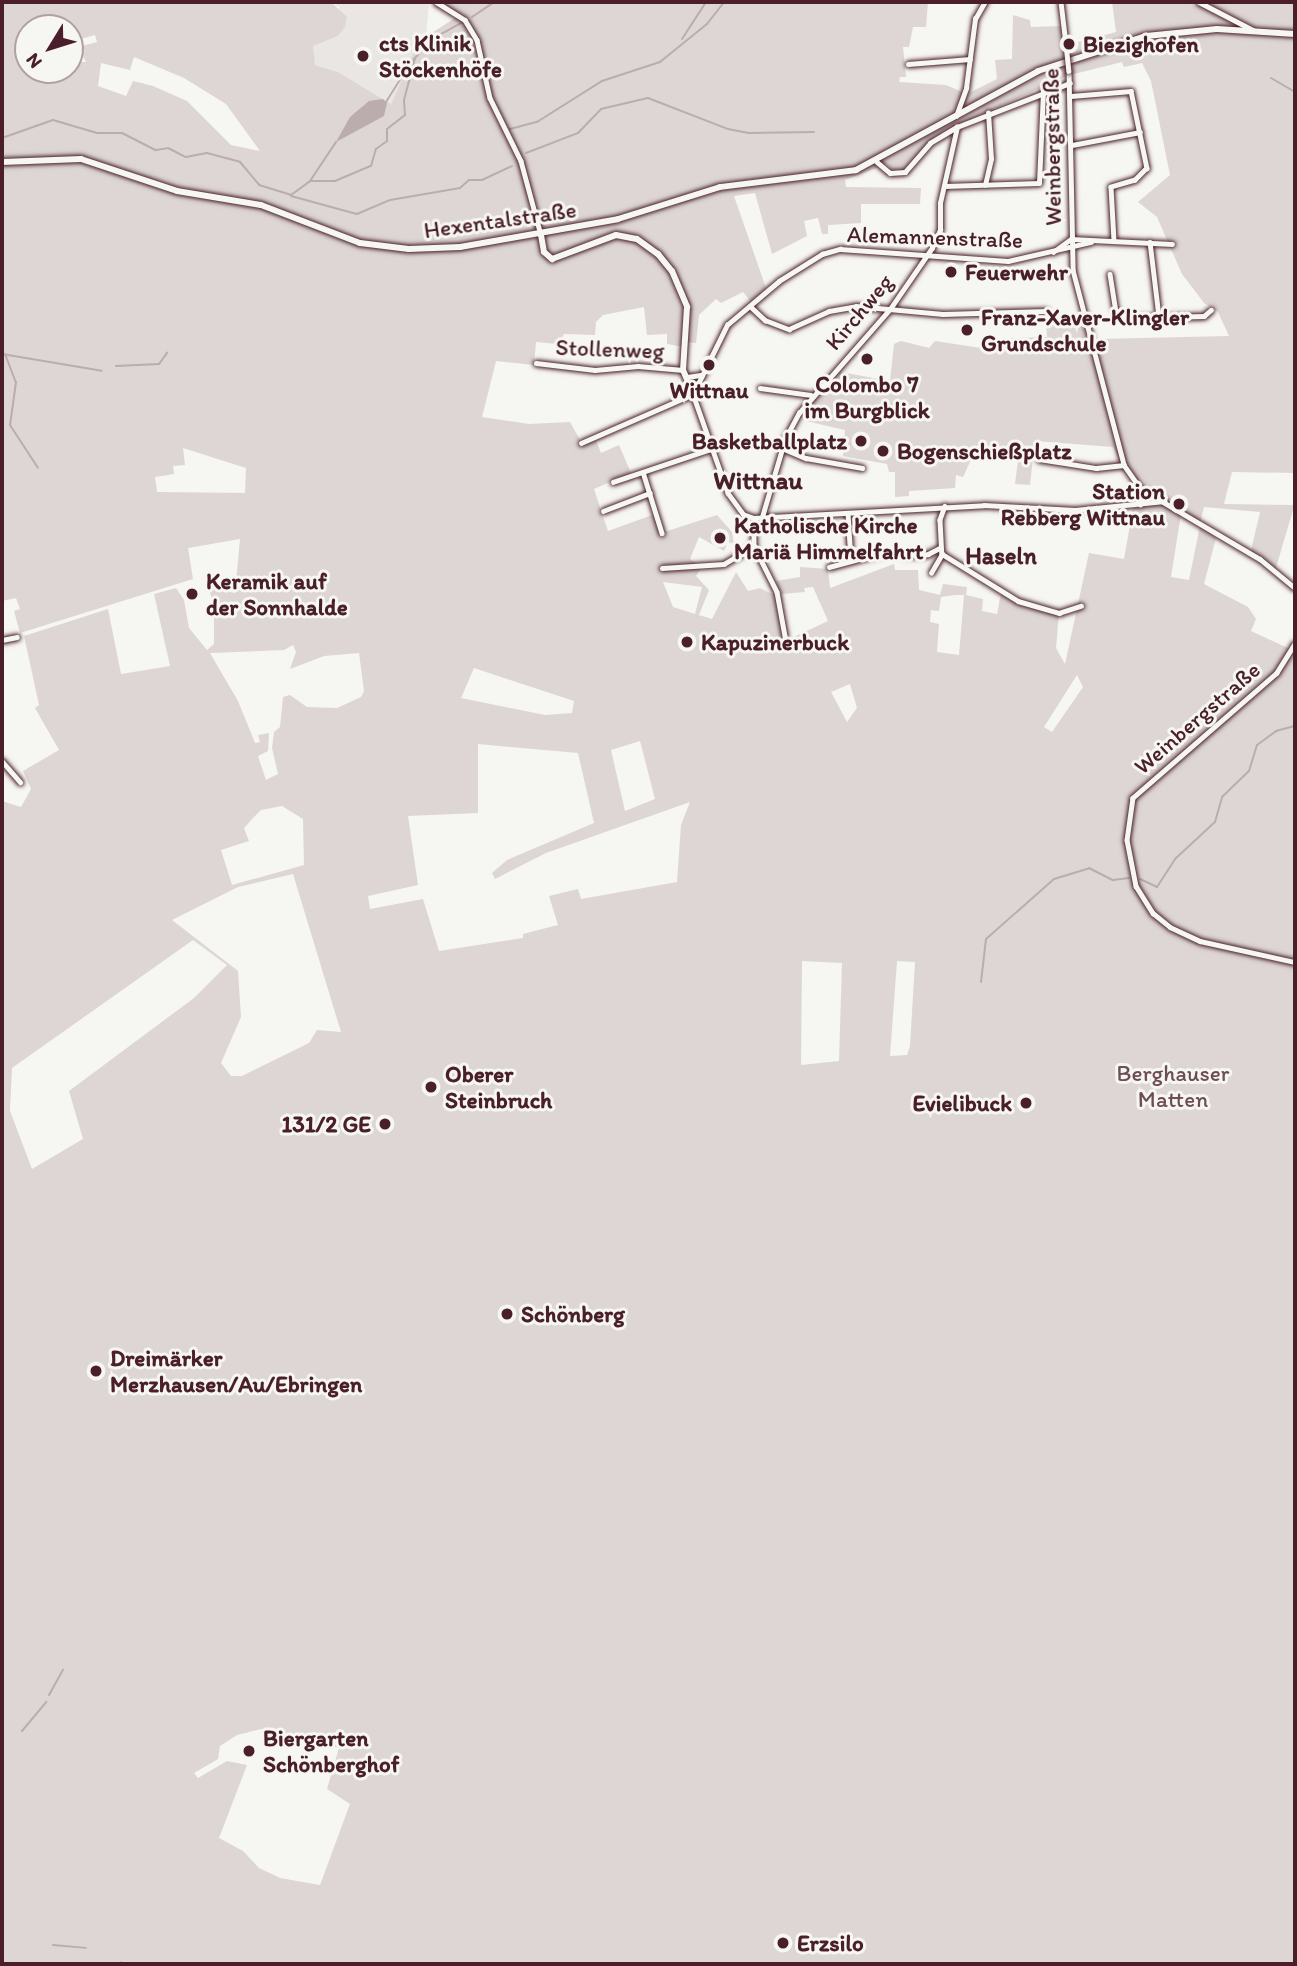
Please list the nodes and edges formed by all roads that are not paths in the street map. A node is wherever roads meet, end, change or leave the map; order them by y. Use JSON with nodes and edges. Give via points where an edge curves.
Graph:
{"nodes":[{"id":1,"x":436,"y":2,"type":"edge"},
{"id":2,"x":985,"y":2,"type":"edge"},
{"id":3,"x":1061,"y":2,"type":"edge"},
{"id":4,"x":1199,"y":2,"type":"edge"},
{"id":5,"x":1216,"y":13,"type":"junction"},
{"id":6,"x":1217,"y":29,"type":"junction"},
{"id":7,"x":1254,"y":30,"type":"junction"},
{"id":8,"x":1295,"y":34,"type":"edge"},
{"id":9,"x":970,"y":59,"type":"junction"},
{"id":10,"x":908,"y":64,"type":"dead end"},
{"id":11,"x":1070,"y":83,"type":"junction"},
{"id":12,"x":1043,"y":90,"type":"junction"},
{"id":13,"x":1071,"y":96,"type":"junction"},
{"id":14,"x":988,"y":113,"type":"junction"},
{"id":15,"x":956,"y":117,"type":"junction"},
{"id":16,"x":957,"y":127,"type":"junction"},
{"id":17,"x":1140,"y":132,"type":"junction"},
{"id":18,"x":1072,"y":145,"type":"junction"},
{"id":19,"x":2,"y":162,"type":"edge"},
{"id":20,"x":877,"y":162,"type":"junction"},
{"id":21,"x":985,"y":185,"type":"junction"},
{"id":22,"x":944,"y":186,"type":"junction"},
{"id":23,"x":541,"y":235,"type":"junction"},
{"id":24,"x":1071,"y":239,"type":"junction"},
{"id":25,"x":1114,"y":241,"type":"junction"},
{"id":26,"x":1091,"y":242,"type":"junction"},
{"id":27,"x":1150,"y":242,"type":"junction"},
{"id":28,"x":1172,"y":244,"type":"dead end"},
{"id":29,"x":1071,"y":250,"type":"junction"},
{"id":30,"x":1053,"y":252,"type":"junction"},
{"id":31,"x":926,"y":256,"type":"junction"},
{"id":32,"x":1110,"y":274,"type":"dead end"},
{"id":33,"x":750,"y":306,"type":"junction"},
{"id":34,"x":890,"y":309,"type":"junction"},
{"id":35,"x":1211,"y":310,"type":"dead end"},
{"id":36,"x":1046,"y":311,"type":"dead end"},
{"id":37,"x":1159,"y":316,"type":"junction"},
{"id":38,"x":536,"y":363,"type":"dead end"},
{"id":39,"x":685,"y":374,"type":"junction"},
{"id":40,"x":703,"y":375,"type":"junction"},
{"id":41,"x":760,"y":388,"type":"dead end"},
{"id":42,"x":693,"y":394,"type":"junction"},
{"id":43,"x":811,"y":395,"type":"junction"},
{"id":44,"x":582,"y":443,"type":"dead end"},
{"id":45,"x":782,"y":448,"type":"junction"},
{"id":46,"x":711,"y":449,"type":"junction"},
{"id":47,"x":1038,"y":459,"type":"dead end"},
{"id":48,"x":1124,"y":465,"type":"junction"},
{"id":49,"x":862,"y":468,"type":"dead end"},
{"id":50,"x":643,"y":472,"type":"junction"},
{"id":51,"x":612,"y":482,"type":"dead end"},
{"id":52,"x":1142,"y":489,"type":"junction"},
{"id":53,"x":650,"y":493,"type":"junction"},
{"id":54,"x":1166,"y":501,"type":"junction"},
{"id":55,"x":1140,"y":505,"type":"junction"},
{"id":56,"x":945,"y":506,"type":"junction"},
{"id":57,"x":603,"y":511,"type":"dead end"},
{"id":58,"x":848,"y":513,"type":"junction"},
{"id":59,"x":762,"y":517,"type":"junction"},
{"id":60,"x":754,"y":518,"type":"junction"},
{"id":61,"x":662,"y":533,"type":"dead end"},
{"id":62,"x":754,"y":546,"type":"junction"},
{"id":63,"x":941,"y":551,"type":"junction"},
{"id":64,"x":881,"y":553,"type":"dead end"},
{"id":65,"x":905,"y":555,"type":"dead end"},
{"id":66,"x":851,"y":561,"type":"junction"},
{"id":67,"x":829,"y":567,"type":"dead end"},
{"id":68,"x":662,"y":568,"type":"dead end"},
{"id":69,"x":931,"y":573,"type":"dead end"},
{"id":70,"x":1295,"y":588,"type":"edge"},
{"id":71,"x":1081,"y":606,"type":"dead end"},
{"id":72,"x":785,"y":636,"type":"dead end"},
{"id":73,"x":17,"y":637,"type":"dead end"},
{"id":74,"x":2,"y":640,"type":"edge"},
{"id":75,"x":1295,"y":644,"type":"edge"},
{"id":76,"x":2,"y":761,"type":"edge"},
{"id":77,"x":20,"y":782,"type":"dead end"},
{"id":78,"x":1295,"y":962,"type":"edge"}],
"edges":[{"from":1,"to":23,"type":"street","via":[[465,20],[477,40],[490,98],[521,162]]},
{"from":2,"to":9,"type":"street","via":[[975,19]]},
{"from":3,"to":11,"type":"street","name":"Weinbergstraße","bridge":true},
{"from":4,"to":5,"type":"street","name":"Hexentalstraße"},
{"from":5,"to":6,"type":"street"},
{"from":5,"to":7,"type":"street","name":"Hexentalstraße"},
{"from":6,"to":7,"type":"main road","name":"Hexentalstraße"},
{"from":6,"to":15,"type":"main road","name":"Hexentalstraße","via":[[1146,36],[1088,51],[1038,71]]},
{"from":7,"to":8,"type":"main road","name":"Hexentalstraße"},
{"from":9,"to":10,"type":"street"},
{"from":9,"to":15,"type":"street"},
{"from":11,"to":12,"type":"street"},
{"from":11,"to":13,"type":"street","name":"Weinbergstraße"},
{"from":12,"to":14,"type":"street"},
{"from":12,"to":21,"type":"street","via":[[1040,181]]},
{"from":13,"to":17,"type":"street","via":[[1130,89]]},
{"from":13,"to":18,"type":"street","name":"Weinbergstraße"},
{"from":14,"to":16,"type":"street"},
{"from":14,"to":21,"type":"street","via":[[991,159]]},
{"from":15,"to":20,"type":"main road","name":"Hexentalstraße"},
{"from":16,"to":20,"type":"street","via":[[930,143],[905,172],[890,173]]},
{"from":16,"to":22,"type":"street","name":"Kirchweg"},
{"from":17,"to":18,"type":"street"},
{"from":17,"to":25,"type":"street","via":[[1147,168],[1135,180],[1111,187]]},
{"from":18,"to":24,"type":"street","name":"Weinbergstraße"},
{"from":19,"to":23,"type":"main road","name":"Hexentalstraße","via":[[67,158],[100,163],[177,191],[261,205],[330,235],[388,248],[460,247]]},
{"from":20,"to":23,"type":"main road","name":"Hexentalstraße","via":[[839,175],[720,187],[618,219]]},
{"from":21,"to":22,"type":"street"},
{"from":22,"to":31,"type":"street","name":"Kirchweg","via":[[940,230]]},
{"from":23,"to":39,"type":"main road","via":[[544,252],[552,259],[616,234],[651,248],[672,271],[687,307]]},
{"from":24,"to":26,"type":"street","name":"Alemannenstraße"},
{"from":24,"to":29,"type":"street","name":"Weinbergstraße"},
{"from":24,"to":30,"type":"street","name":"Alemannenstraße"},
{"from":25,"to":26,"type":"street","name":"Alemannenstraße"},
{"from":25,"to":27,"type":"street","name":"Alemannenstraße"},
{"from":26,"to":29,"type":"street","name":"Alemannenstraße"},
{"from":27,"to":28,"type":"street","name":"Alemannenstraße"},
{"from":27,"to":37,"type":"street"},
{"from":29,"to":30,"type":"street","name":"Alemannenstraße"},
{"from":29,"to":48,"type":"street","name":"Weinbergstraße","via":[[1104,401]]},
{"from":30,"to":31,"type":"street","name":"Alemannenstraße","via":[[1008,261]]},
{"from":31,"to":33,"type":"street","name":"Alemannenstraße","via":[[840,250],[822,254]]},
{"from":31,"to":34,"type":"street","name":"Kirchweg"},
{"from":32,"to":37,"type":"street","via":[[1120,316]]},
{"from":33,"to":34,"type":"street","via":[[765,320],[789,329],[847,306]]},
{"from":33,"to":40,"type":"street","name":"Alemannenstraße","via":[[718,336]]},
{"from":34,"to":36,"type":"street","via":[[996,315]]},
{"from":34,"to":43,"type":"street","name":"Kirchweg"},
{"from":35,"to":37,"type":"street","via":[[1204,316]]},
{"from":38,"to":39,"type":"street","name":"Stollenweg","via":[[595,370],[638,366]]},
{"from":39,"to":40,"type":"street"},
{"from":39,"to":42,"type":"main road"},
{"from":40,"to":42,"type":"street","name":"Alemannenstraße"},
{"from":41,"to":43,"type":"street"},
{"from":42,"to":44,"type":"street"},
{"from":42,"to":46,"type":"street"},
{"from":43,"to":45,"type":"street","name":"Kirchweg"},
{"from":45,"to":49,"type":"street","via":[[806,458]]},
{"from":45,"to":59,"type":"street","name":"Kirchweg"},
{"from":46,"to":50,"type":"street"},
{"from":46,"to":60,"type":"street","via":[[734,504]]},
{"from":47,"to":48,"type":"street","via":[[1096,468]]},
{"from":48,"to":52,"type":"street","name":"Weinbergstraße"},
{"from":50,"to":51,"type":"street"},
{"from":50,"to":53,"type":"street"},
{"from":52,"to":54,"type":"street","name":"Weinbergstraße"},
{"from":52,"to":55,"type":"street"},
{"from":53,"to":57,"type":"street"},
{"from":53,"to":61,"type":"street"},
{"from":54,"to":55,"type":"street"},
{"from":54,"to":70,"type":"street","name":"Weinbergstraße","via":[[1275,569]]},
{"from":55,"to":56,"type":"street","via":[[1075,510]]},
{"from":56,"to":58,"type":"street"},
{"from":56,"to":63,"type":"street","via":[[940,520]]},
{"from":58,"to":59,"type":"street"},
{"from":58,"to":66,"type":"street"},
{"from":59,"to":60,"type":"street"},
{"from":60,"to":62,"type":"street"},
{"from":62,"to":68,"type":"street","via":[[724,564]]},
{"from":62,"to":72,"type":"street","via":[[777,592]]},
{"from":63,"to":65,"type":"street"},
{"from":63,"to":69,"type":"street"},
{"from":63,"to":71,"type":"street","via":[[1018,601],[1059,613]]},
{"from":64,"to":66,"type":"street"},
{"from":66,"to":67,"type":"street"},
{"from":73,"to":74,"type":"street"},
{"from":75,"to":78,"type":"street","name":"Weinbergstraße","via":[[1277,673],[1133,798],[1128,855],[1144,902],[1158,918],[1191,938]]},
{"from":76,"to":77,"type":"street"}]}
